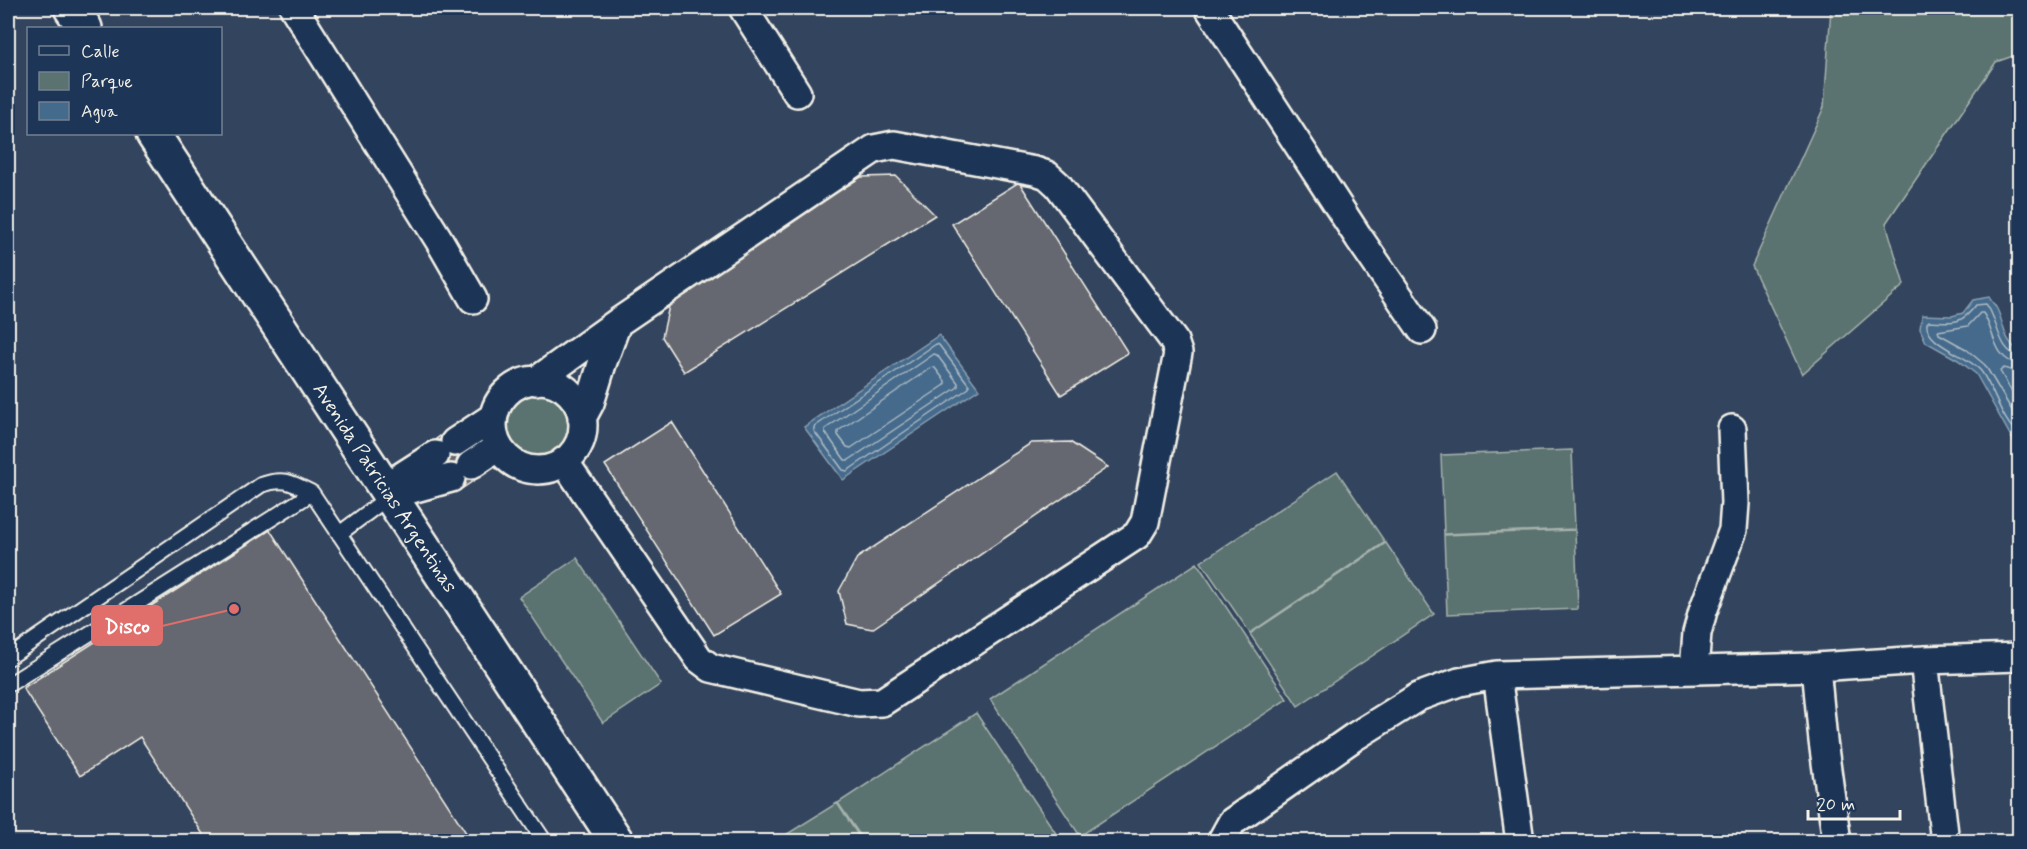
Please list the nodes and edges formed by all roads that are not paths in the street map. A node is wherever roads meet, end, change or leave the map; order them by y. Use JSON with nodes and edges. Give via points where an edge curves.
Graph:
{"nodes":[{"id":1,"x":71,"y":8,"type":"edge"},
{"id":2,"x":294,"y":8,"type":"edge"},
{"id":3,"x":743,"y":8,"type":"edge"},
{"id":4,"x":1209,"y":8,"type":"edge"},
{"id":5,"x":83,"y":27,"type":"edge"},
{"id":6,"x":797,"y":93,"type":"dead end"},
{"id":7,"x":154,"y":135,"type":"edge"},
{"id":8,"x":473,"y":298,"type":"dead end"},
{"id":9,"x":617,"y":323,"type":"junction"},
{"id":10,"x":1422,"y":330,"type":"dead end"},
{"id":11,"x":536,"y":381,"type":"junction"},
{"id":12,"x":493,"y":417,"type":"junction"},
{"id":13,"x":582,"y":418,"type":"junction"},
{"id":14,"x":1732,"y":429,"type":"dead end"},
{"id":15,"x":498,"y":447,"type":"junction"},
{"id":16,"x":564,"y":461,"type":"junction"},
{"id":17,"x":388,"y":491,"type":"junction"},
{"id":18,"x":312,"y":494,"type":"junction"},
{"id":19,"x":339,"y":534,"type":"junction"},
{"id":20,"x":2019,"y":657,"type":"edge"},
{"id":21,"x":8,"y":658,"type":"edge"},
{"id":22,"x":1923,"y":660,"type":"junction"},
{"id":23,"x":1816,"y":667,"type":"junction"},
{"id":24,"x":1694,"y":670,"type":"junction"},
{"id":25,"x":1497,"y":675,"type":"junction"},
{"id":26,"x":8,"y":685,"type":"edge"},
{"id":27,"x":545,"y":842,"type":"edge"},
{"id":28,"x":617,"y":842,"type":"edge"},
{"id":29,"x":1221,"y":842,"type":"edge"},
{"id":30,"x":1521,"y":842,"type":"edge"},
{"id":31,"x":1837,"y":842,"type":"edge"},
{"id":32,"x":1945,"y":842,"type":"edge"}],
"edges":[{"from":1,"to":5,"type":"street"},
{"from":2,"to":8,"type":"street"},
{"from":3,"to":6,"type":"street"},
{"from":4,"to":10,"type":"street"},
{"from":7,"to":17,"type":"street","name":"Avenida Patricias Argentinas"},
{"from":9,"to":11,"type":"street"},
{"from":9,"to":13,"type":"street"},
{"from":9,"to":16,"type":"street","via":[[874,149],[894,145],[1047,175],[1174,341],[1178,353],[1145,522],[1137,535],[882,702],[859,704],[711,668],[699,659]]},
{"from":11,"to":12,"type":"street","via":[[508,392]]},
{"from":11,"to":13,"type":"street","via":[[549,382],[571,395]]},
{"from":12,"to":15,"type":"street"},
{"from":12,"to":17,"type":"street"},
{"from":13,"to":16,"type":"street","via":[[577,447]]},
{"from":14,"to":24,"type":"street","via":[[1733,530],[1703,611]]},
{"from":15,"to":16,"type":"street","via":[[521,467],[551,468]]},
{"from":15,"to":17,"type":"street","via":[[461,472]]},
{"from":17,"to":19,"type":"lane"},
{"from":17,"to":28,"type":"street","name":"Avenida Patricias Argentinas"},
{"from":18,"to":19,"type":"lane"},
{"from":18,"to":21,"type":"lane","via":[[278,479],[261,485]]},
{"from":18,"to":26,"type":"lane"},
{"from":19,"to":27,"type":"lane"},
{"from":20,"to":22,"type":"street"},
{"from":22,"to":23,"type":"street"},
{"from":22,"to":32,"type":"street"},
{"from":23,"to":24,"type":"street"},
{"from":23,"to":31,"type":"street"},
{"from":24,"to":25,"type":"street"},
{"from":25,"to":29,"type":"street","via":[[1459,682],[1418,698],[1353,737],[1232,822]]},
{"from":25,"to":30,"type":"street"}]}
